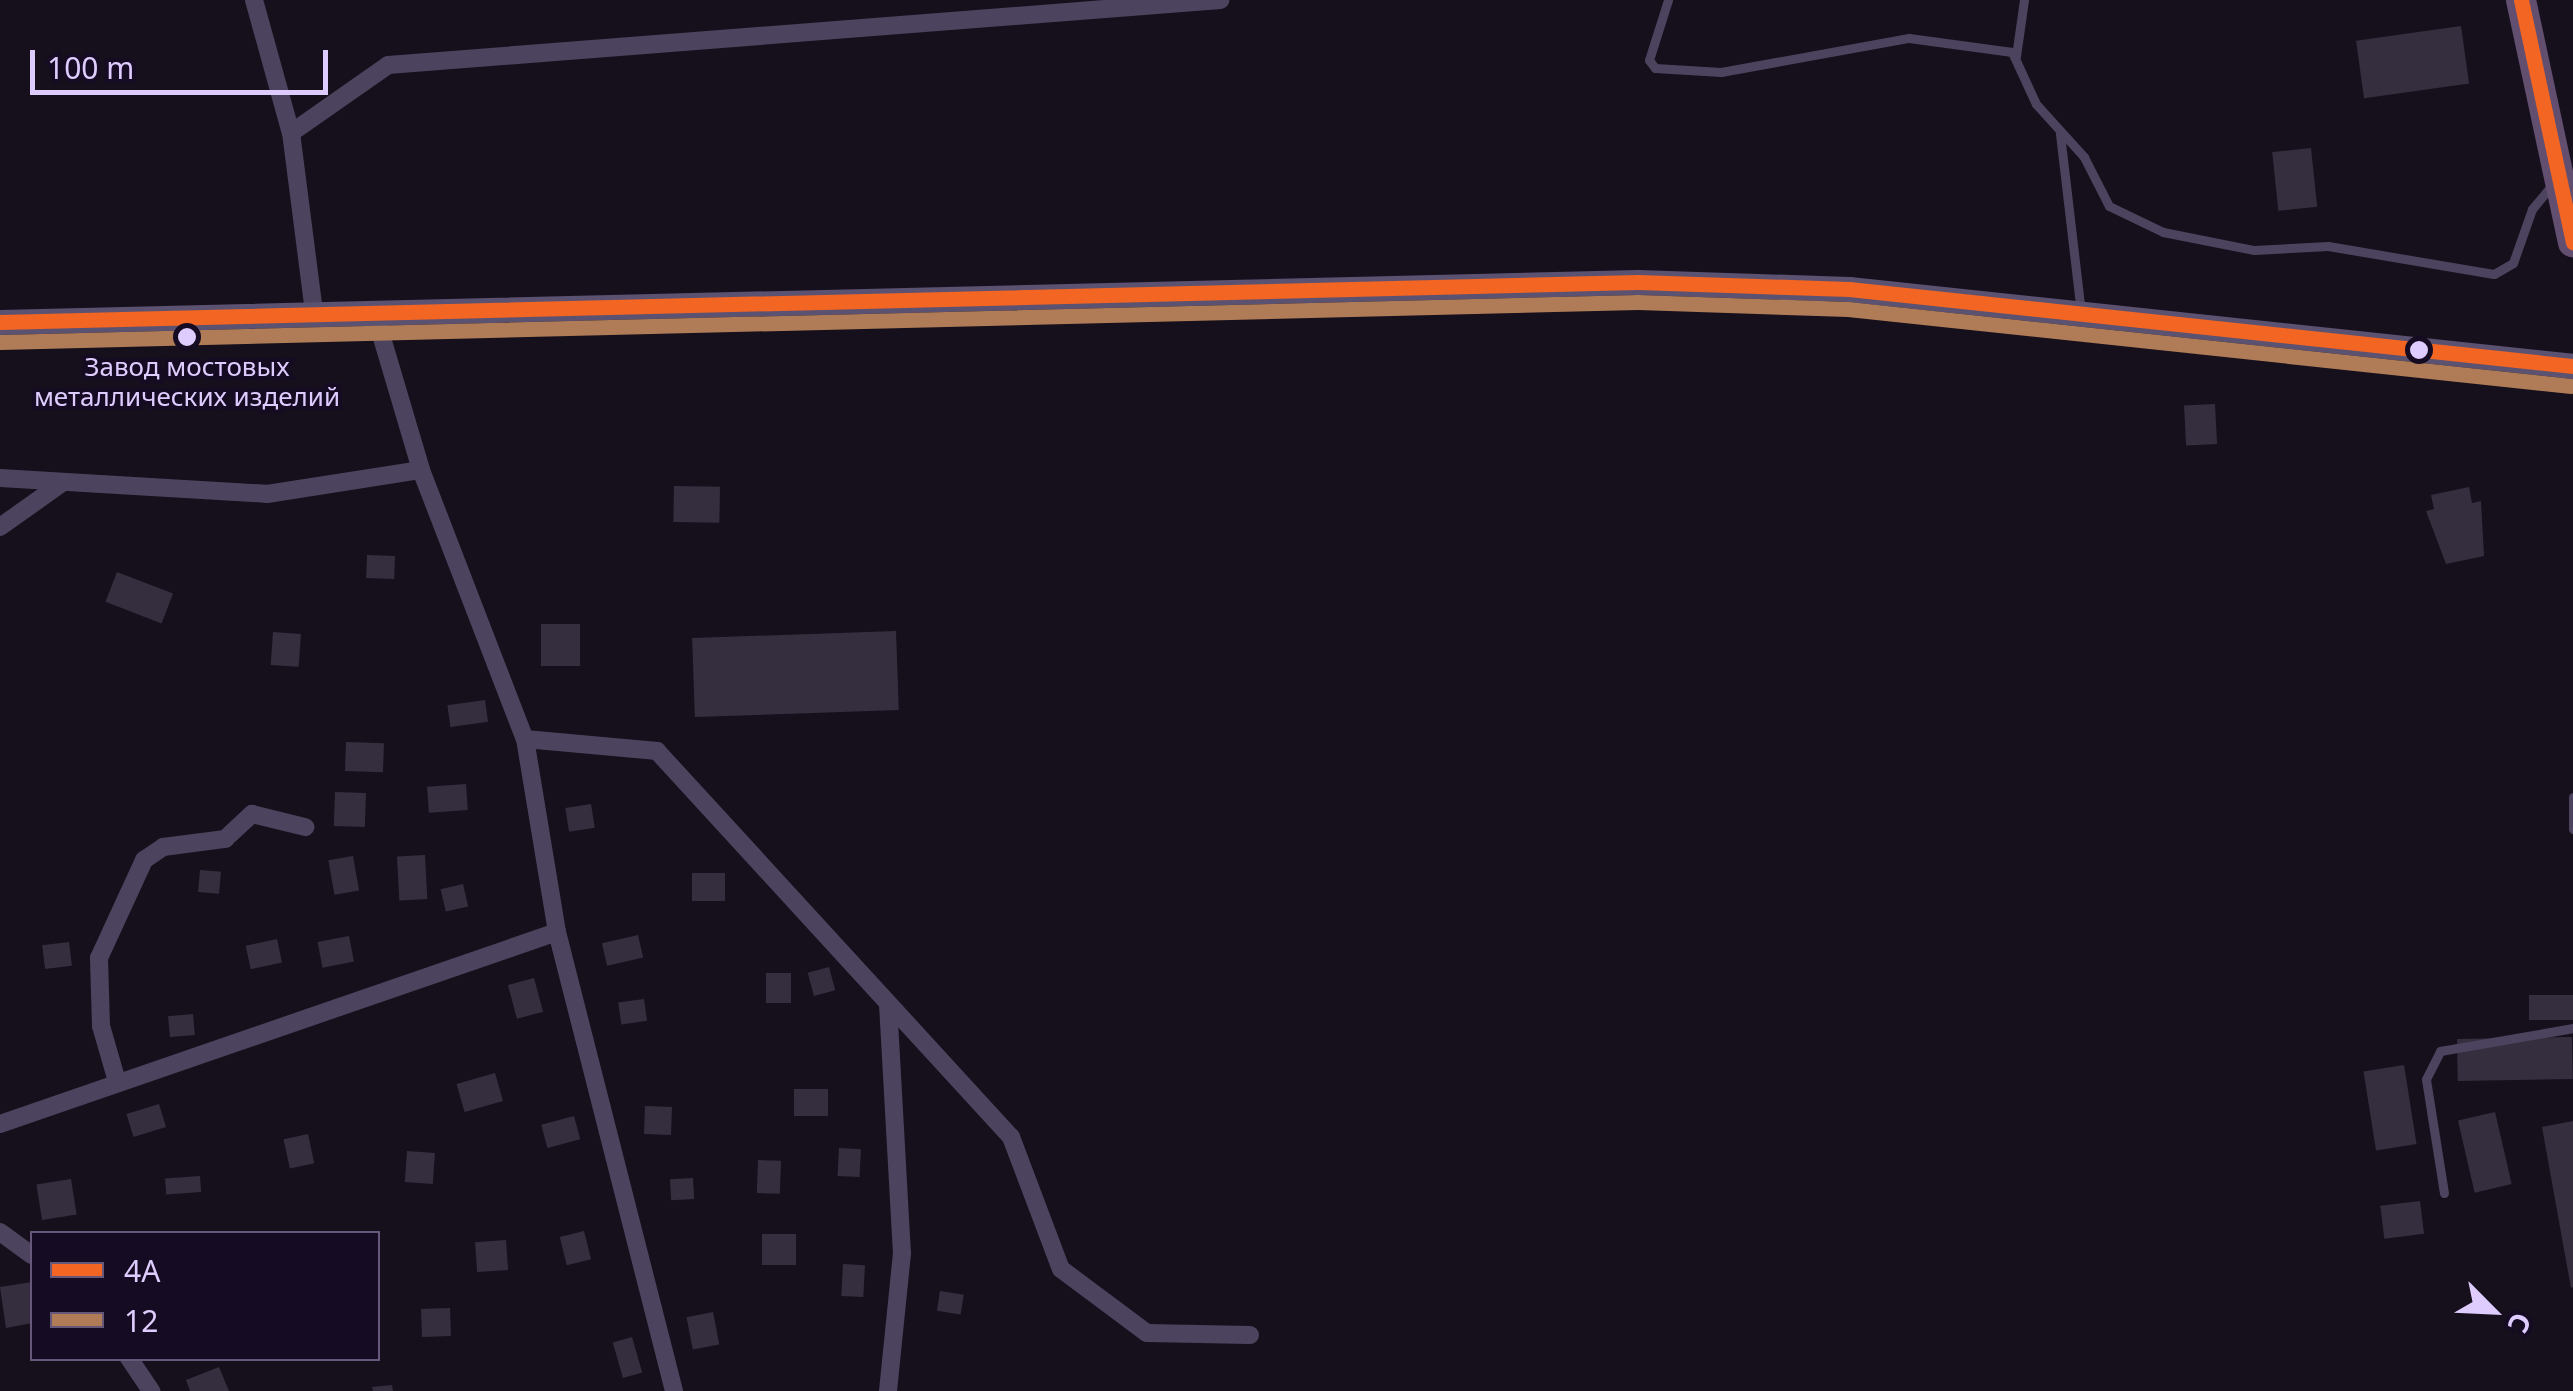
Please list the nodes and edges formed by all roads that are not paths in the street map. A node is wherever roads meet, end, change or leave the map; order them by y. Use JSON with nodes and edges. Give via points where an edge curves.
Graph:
{"nodes":[{"id":1,"x":254,"y":0,"type":"edge"},
{"id":2,"x":1220,"y":0,"type":"edge"},
{"id":3,"x":1668,"y":0,"type":"edge"},
{"id":4,"x":2024,"y":0,"type":"edge"},
{"id":5,"x":2521,"y":0,"type":"edge"},
{"id":6,"x":2016,"y":56,"type":"junction"},
{"id":7,"x":2060,"y":130,"type":"junction"},
{"id":8,"x":291,"y":133,"type":"junction"},
{"id":9,"x":2559,"y":180,"type":"junction"},
{"id":10,"x":2573,"y":242,"type":"edge"},
{"id":11,"x":374,"y":311,"type":"junction"},
{"id":12,"x":314,"y":312,"type":"junction"},
{"id":13,"x":2081,"y":314,"type":"junction"},
{"id":14,"x":0,"y":322,"type":"edge"},
{"id":15,"x":2573,"y":366,"type":"edge"},
{"id":16,"x":422,"y":470,"type":"junction"},
{"id":17,"x":0,"y":478,"type":"edge"},
{"id":18,"x":62,"y":483,"type":"junction"},
{"id":19,"x":0,"y":526,"type":"edge"},
{"id":20,"x":525,"y":739,"type":"junction"},
{"id":21,"x":2573,"y":797,"type":"edge"},
{"id":22,"x":305,"y":827,"type":"dead end"},
{"id":23,"x":2573,"y":829,"type":"edge"},
{"id":24,"x":556,"y":932,"type":"junction"},
{"id":25,"x":888,"y":1004,"type":"junction"},
{"id":26,"x":2573,"y":1028,"type":"edge"},
{"id":27,"x":116,"y":1078,"type":"junction"},
{"id":28,"x":0,"y":1124,"type":"edge"},
{"id":29,"x":2444,"y":1193,"type":"dead end"},
{"id":30,"x":0,"y":1232,"type":"edge"},
{"id":31,"x":30,"y":1254,"type":"edge"},
{"id":32,"x":1250,"y":1336,"type":"dead end"},
{"id":33,"x":131,"y":1361,"type":"edge"},
{"id":34,"x":151,"y":1391,"type":"edge"},
{"id":35,"x":674,"y":1391,"type":"edge"},
{"id":36,"x":888,"y":1391,"type":"edge"}],
"edges":[{"from":1,"to":8,"type":"street"},
{"from":2,"to":8,"type":"street","via":[[388,65]]},
{"from":3,"to":6,"type":"lane","via":[[1649,60],[1655,68],[1721,72],[1909,38]]},
{"from":4,"to":6,"type":"lane"},
{"from":5,"to":9,"type":"main road"},
{"from":6,"to":7,"type":"lane","via":[[2036,104]]},
{"from":7,"to":9,"type":"lane","via":[[2109,206],[2132,223],[2254,250],[2328,246],[2494,274],[2513,263],[2532,208]]},
{"from":7,"to":13,"type":"lane","via":[[2079,235]]},
{"from":8,"to":12,"type":"street"},
{"from":9,"to":10,"type":"main road"},
{"from":11,"to":12,"type":"main road"},
{"from":11,"to":13,"type":"main road","via":[[1638,282],[1849,289]]},
{"from":11,"to":16,"type":"street"},
{"from":12,"to":14,"type":"main road"},
{"from":13,"to":15,"type":"main road"},
{"from":16,"to":18,"type":"street","via":[[267,494]]},
{"from":16,"to":20,"type":"street"},
{"from":17,"to":18,"type":"street"},
{"from":18,"to":19,"type":"street"},
{"from":20,"to":24,"type":"street"},
{"from":20,"to":25,"type":"street","via":[[657,751]]},
{"from":21,"to":23,"type":"lane"},
{"from":22,"to":27,"type":"street","via":[[252,814],[225,839],[163,847],[144,860],[99,958],[101,1026]]},
{"from":24,"to":27,"type":"street","via":[[270,1035]]},
{"from":24,"to":35,"type":"street"},
{"from":25,"to":32,"type":"street","via":[[1011,1137],[1061,1269],[1146,1334]]},
{"from":25,"to":36,"type":"street","via":[[902,1254]]},
{"from":26,"to":29,"type":"lane","via":[[2440,1051],[2426,1079]]},
{"from":27,"to":28,"type":"street"},
{"from":30,"to":31,"type":"street"},
{"from":33,"to":34,"type":"street"}]}
